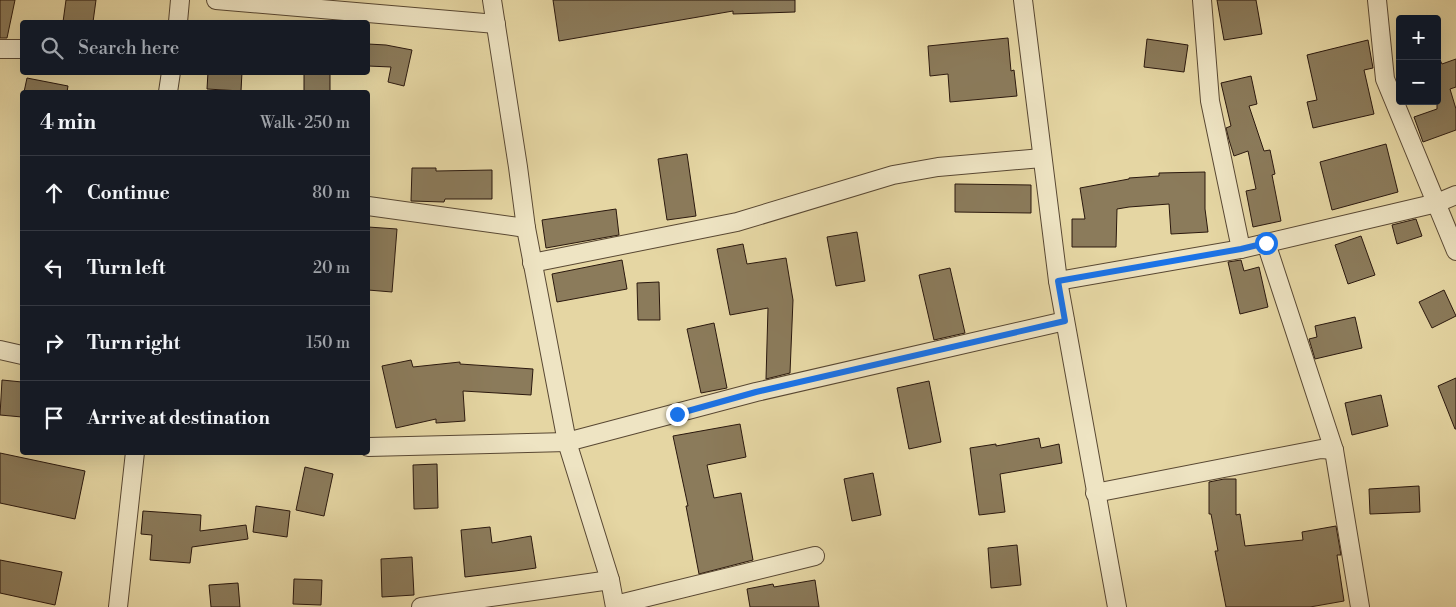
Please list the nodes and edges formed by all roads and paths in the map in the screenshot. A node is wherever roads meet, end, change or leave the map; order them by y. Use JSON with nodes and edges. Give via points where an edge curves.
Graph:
{"nodes":[{"id":1,"x":180,"y":0,"type":"edge"},
{"id":2,"x":216,"y":0,"type":"edge"},
{"id":3,"x":492,"y":0,"type":"edge"},
{"id":4,"x":1023,"y":0,"type":"edge"},
{"id":5,"x":1202,"y":0,"type":"edge"},
{"id":6,"x":1377,"y":0,"type":"edge"},
{"id":7,"x":178,"y":20,"type":"edge"},
{"id":8,"x":496,"y":24,"type":"junction"},
{"id":9,"x":0,"y":49,"type":"edge"},
{"id":10,"x":20,"y":49,"type":"edge"},
{"id":11,"x":171,"y":75,"type":"edge"},
{"id":12,"x":168,"y":90,"type":"edge"},
{"id":13,"x":1042,"y":158,"type":"junction"},
{"id":14,"x":1456,"y":196,"type":"edge"},
{"id":15,"x":1438,"y":203,"type":"junction"},
{"id":16,"x":370,"y":206,"type":"edge"},
{"id":17,"x":526,"y":228,"type":"junction"},
{"id":18,"x":1266,"y":243,"type":"junction"},
{"id":19,"x":1241,"y":249,"type":"junction"},
{"id":20,"x":1456,"y":250,"type":"edge"},
{"id":21,"x":532,"y":263,"type":"junction"},
{"id":22,"x":1058,"y":281,"type":"junction"},
{"id":23,"x":1065,"y":321,"type":"junction"},
{"id":24,"x":0,"y":350,"type":"edge"},
{"id":25,"x":20,"y":355,"type":"edge"},
{"id":26,"x":567,"y":442,"type":"junction"},
{"id":27,"x":370,"y":446,"type":"edge"},
{"id":28,"x":1334,"y":450,"type":"junction"},
{"id":29,"x":135,"y":455,"type":"edge"},
{"id":30,"x":1095,"y":493,"type":"junction"},
{"id":31,"x":815,"y":556,"type":"dead end"},
{"id":32,"x":610,"y":580,"type":"junction"},
{"id":33,"x":615,"y":606,"type":"edge"},
{"id":34,"x":118,"y":607,"type":"edge"},
{"id":35,"x":421,"y":607,"type":"edge"},
{"id":36,"x":1117,"y":607,"type":"edge"},
{"id":37,"x":1360,"y":607,"type":"edge"}],
"edges":[{"from":1,"to":7,"type":"street"},
{"from":2,"to":8,"type":"street"},
{"from":3,"to":8,"type":"street"},
{"from":4,"to":13,"type":"street"},
{"from":5,"to":19,"type":"street","via":[[1210,101]]},
{"from":6,"to":15,"type":"street","via":[[1385,78]]},
{"from":8,"to":17,"type":"street"},
{"from":9,"to":10,"type":"street"},
{"from":11,"to":12,"type":"street"},
{"from":13,"to":21,"type":"street","via":[[938,167],[893,175],[737,222]]},
{"from":13,"to":22,"type":"street"},
{"from":14,"to":15,"type":"street"},
{"from":15,"to":18,"type":"street"},
{"from":15,"to":20,"type":"street"},
{"from":16,"to":17,"type":"street"},
{"from":17,"to":21,"type":"street"},
{"from":18,"to":19,"type":"street"},
{"from":18,"to":28,"type":"street"},
{"from":19,"to":22,"type":"street"},
{"from":21,"to":26,"type":"street"},
{"from":22,"to":23,"type":"street"},
{"from":23,"to":26,"type":"street","via":[[756,392]]},
{"from":23,"to":30,"type":"street"},
{"from":24,"to":25,"type":"street"},
{"from":26,"to":27,"type":"street"},
{"from":26,"to":32,"type":"street"},
{"from":28,"to":30,"type":"street","via":[[1321,449]]},
{"from":28,"to":37,"type":"street"},
{"from":29,"to":34,"type":"street"},
{"from":30,"to":36,"type":"street"},
{"from":31,"to":33,"type":"street"},
{"from":32,"to":33,"type":"street"},
{"from":32,"to":35,"type":"street"}]}
